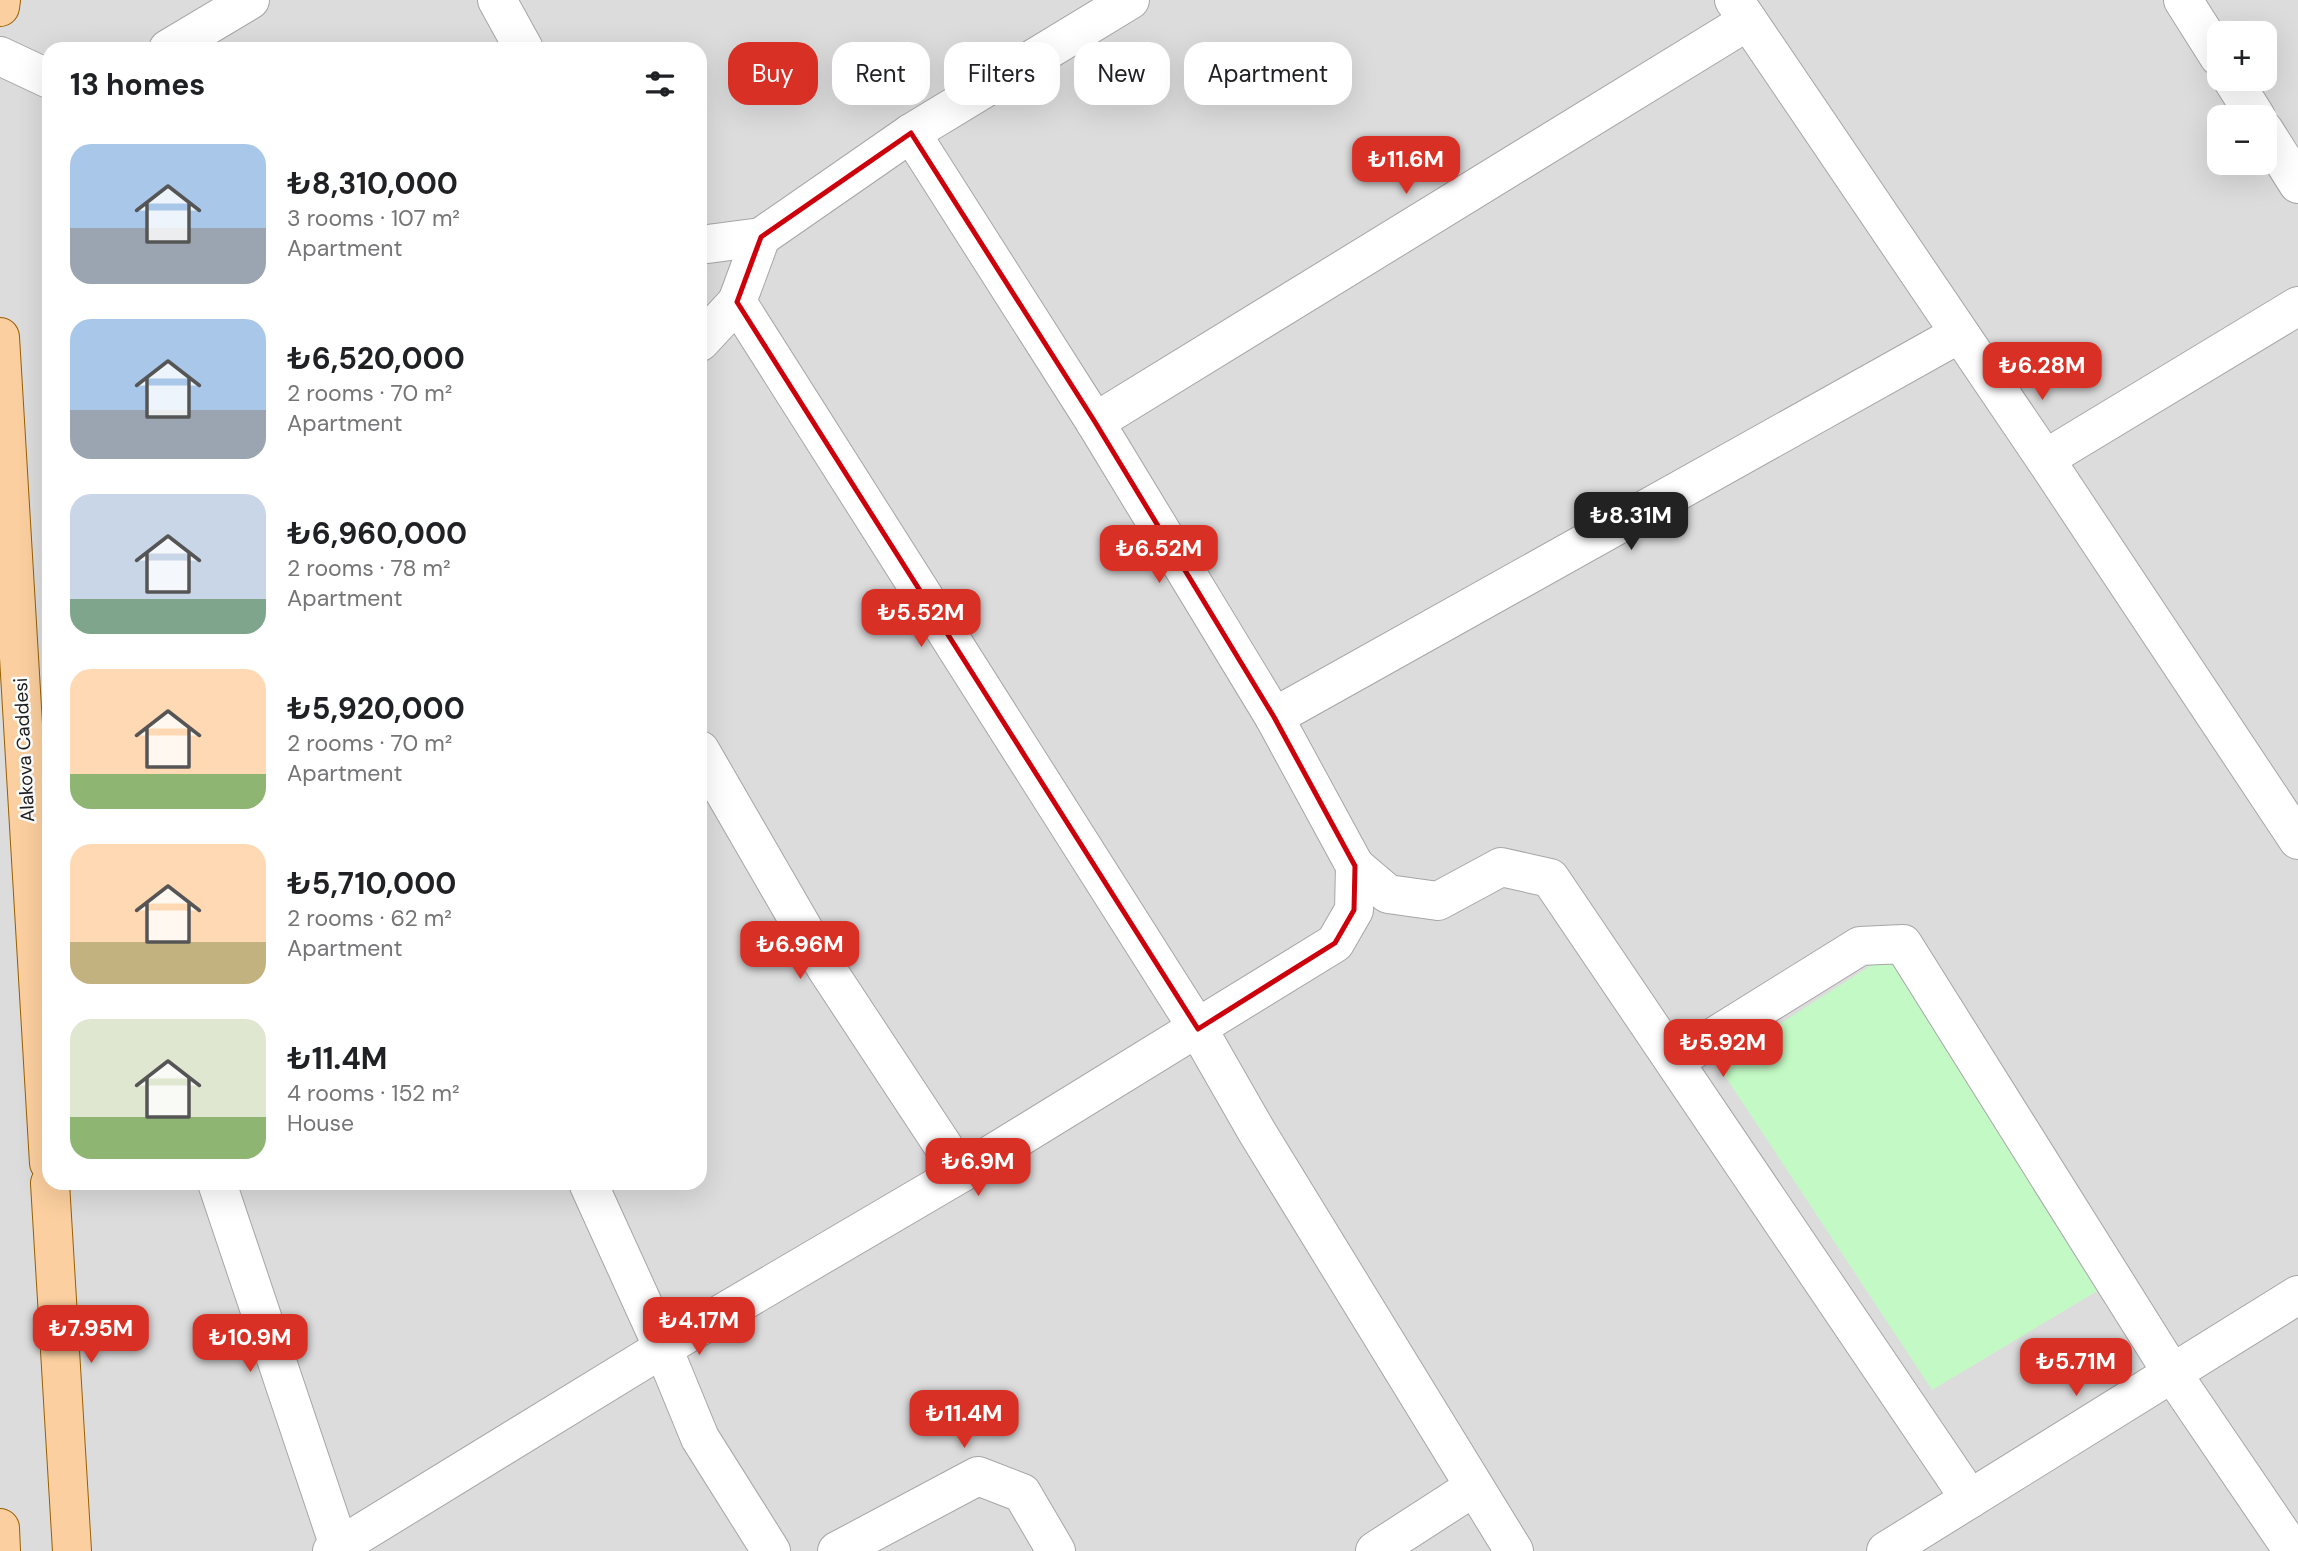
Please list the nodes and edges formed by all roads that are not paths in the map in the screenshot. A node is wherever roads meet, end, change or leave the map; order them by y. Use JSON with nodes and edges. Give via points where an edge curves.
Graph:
{"nodes":[{"id":1,"x":1,"y":0,"type":"edge"},
{"id":2,"x":250,"y":0,"type":"edge"},
{"id":3,"x":497,"y":0,"type":"edge"},
{"id":4,"x":1130,"y":0,"type":"edge"},
{"id":5,"x":2183,"y":0,"type":"edge"},
{"id":6,"x":0,"y":7,"type":"edge"},
{"id":7,"x":1741,"y":10,"type":"edge"},
{"id":8,"x":2207,"y":38,"type":"edge"},
{"id":9,"x":180,"y":42,"type":"edge"},
{"id":10,"x":520,"y":42,"type":"edge"},
{"id":11,"x":0,"y":56,"type":"edge"},
{"id":12,"x":42,"y":76,"type":"edge"},
{"id":13,"x":911,"y":133,"type":"junction"},
{"id":14,"x":2277,"y":151,"type":"edge"},
{"id":15,"x":2298,"y":184,"type":"edge"},
{"id":16,"x":761,"y":237,"type":"junction"},
{"id":17,"x":707,"y":243,"type":"edge"},
{"id":18,"x":737,"y":302,"type":"junction"},
{"id":19,"x":2298,"y":306,"type":"edge"},
{"id":20,"x":707,"y":334,"type":"edge"},
{"id":21,"x":1959,"y":334,"type":"junction"},
{"id":22,"x":0,"y":337,"type":"edge"},
{"id":23,"x":1095,"y":422,"type":"junction"},
{"id":24,"x":2045,"y":459,"type":"junction"},
{"id":25,"x":1273,"y":717,"type":"junction"},
{"id":26,"x":707,"y":762,"type":"edge"},
{"id":27,"x":39,"y":818,"type":"edge"},
{"id":28,"x":2298,"y":841,"type":"edge"},
{"id":29,"x":1355,"y":866,"type":"junction"},
{"id":30,"x":42,"y":922,"type":"edge"},
{"id":31,"x":1198,"y":1029,"type":"junction"},
{"id":32,"x":1675,"y":1061,"type":"junction"},
{"id":33,"x":961,"y":1173,"type":"junction"},
{"id":34,"x":50,"y":1190,"type":"edge"},
{"id":35,"x":219,"y":1190,"type":"edge"},
{"id":36,"x":591,"y":1190,"type":"edge"},
{"id":37,"x":2298,"y":1296,"type":"edge"},
{"id":38,"x":663,"y":1348,"type":"junction"},
{"id":39,"x":2172,"y":1373,"type":"junction"},
{"id":40,"x":1474,"y":1487,"type":"junction"},
{"id":41,"x":1970,"y":1499,"type":"junction"},
{"id":42,"x":0,"y":1528,"type":"edge"},
{"id":43,"x":335,"y":1549,"type":"edge"},
{"id":44,"x":1,"y":1551,"type":"edge"},
{"id":45,"x":72,"y":1551,"type":"edge"},
{"id":46,"x":771,"y":1551,"type":"edge"},
{"id":47,"x":837,"y":1551,"type":"edge"},
{"id":48,"x":1056,"y":1551,"type":"edge"},
{"id":49,"x":1375,"y":1551,"type":"edge"},
{"id":50,"x":1514,"y":1551,"type":"edge"},
{"id":51,"x":1886,"y":1551,"type":"edge"},
{"id":52,"x":2293,"y":1551,"type":"edge"}],
"edges":[{"from":1,"to":6,"type":"main road"},
{"from":2,"to":9,"type":"street"},
{"from":3,"to":10,"type":"street"},
{"from":4,"to":13,"type":"street"},
{"from":5,"to":8,"type":"street"},
{"from":7,"to":21,"type":"street"},
{"from":7,"to":23,"type":"street"},
{"from":11,"to":12,"type":"street"},
{"from":13,"to":16,"type":"street"},
{"from":13,"to":23,"type":"street"},
{"from":14,"to":15,"type":"street"},
{"from":16,"to":17,"type":"street"},
{"from":16,"to":18,"type":"street"},
{"from":18,"to":20,"type":"street"},
{"from":18,"to":31,"type":"street"},
{"from":19,"to":24,"type":"street"},
{"from":21,"to":24,"type":"street"},
{"from":21,"to":25,"type":"street"},
{"from":22,"to":27,"type":"main road","name":"Alakova Caddesi"},
{"from":23,"to":25,"type":"street"},
{"from":24,"to":28,"type":"street"},
{"from":25,"to":29,"type":"street"},
{"from":26,"to":33,"type":"street","via":[[826,968]]},
{"from":27,"to":30,"type":"main road","name":"Alakova Caddesi"},
{"from":29,"to":31,"type":"street","via":[[1354,910],[1335,943]]},
{"from":29,"to":32,"type":"street","via":[[1388,894],[1438,901],[1501,867],[1550,878]]},
{"from":31,"to":33,"type":"street"},
{"from":31,"to":40,"type":"street"},
{"from":32,"to":39,"type":"street","via":[[1860,946],[1903,944]]},
{"from":32,"to":41,"type":"street"},
{"from":33,"to":38,"type":"street"},
{"from":34,"to":45,"type":"main road"},
{"from":35,"to":43,"type":"street"},
{"from":36,"to":38,"type":"street"},
{"from":37,"to":39,"type":"street"},
{"from":38,"to":43,"type":"street"},
{"from":38,"to":46,"type":"street","via":[[700,1437]]},
{"from":39,"to":41,"type":"street"},
{"from":39,"to":52,"type":"street"},
{"from":40,"to":49,"type":"street"},
{"from":40,"to":50,"type":"street"},
{"from":41,"to":51,"type":"street"},
{"from":42,"to":44,"type":"main road"},
{"from":47,"to":48,"type":"street","via":[[978,1476],[1022,1493]]}]}
